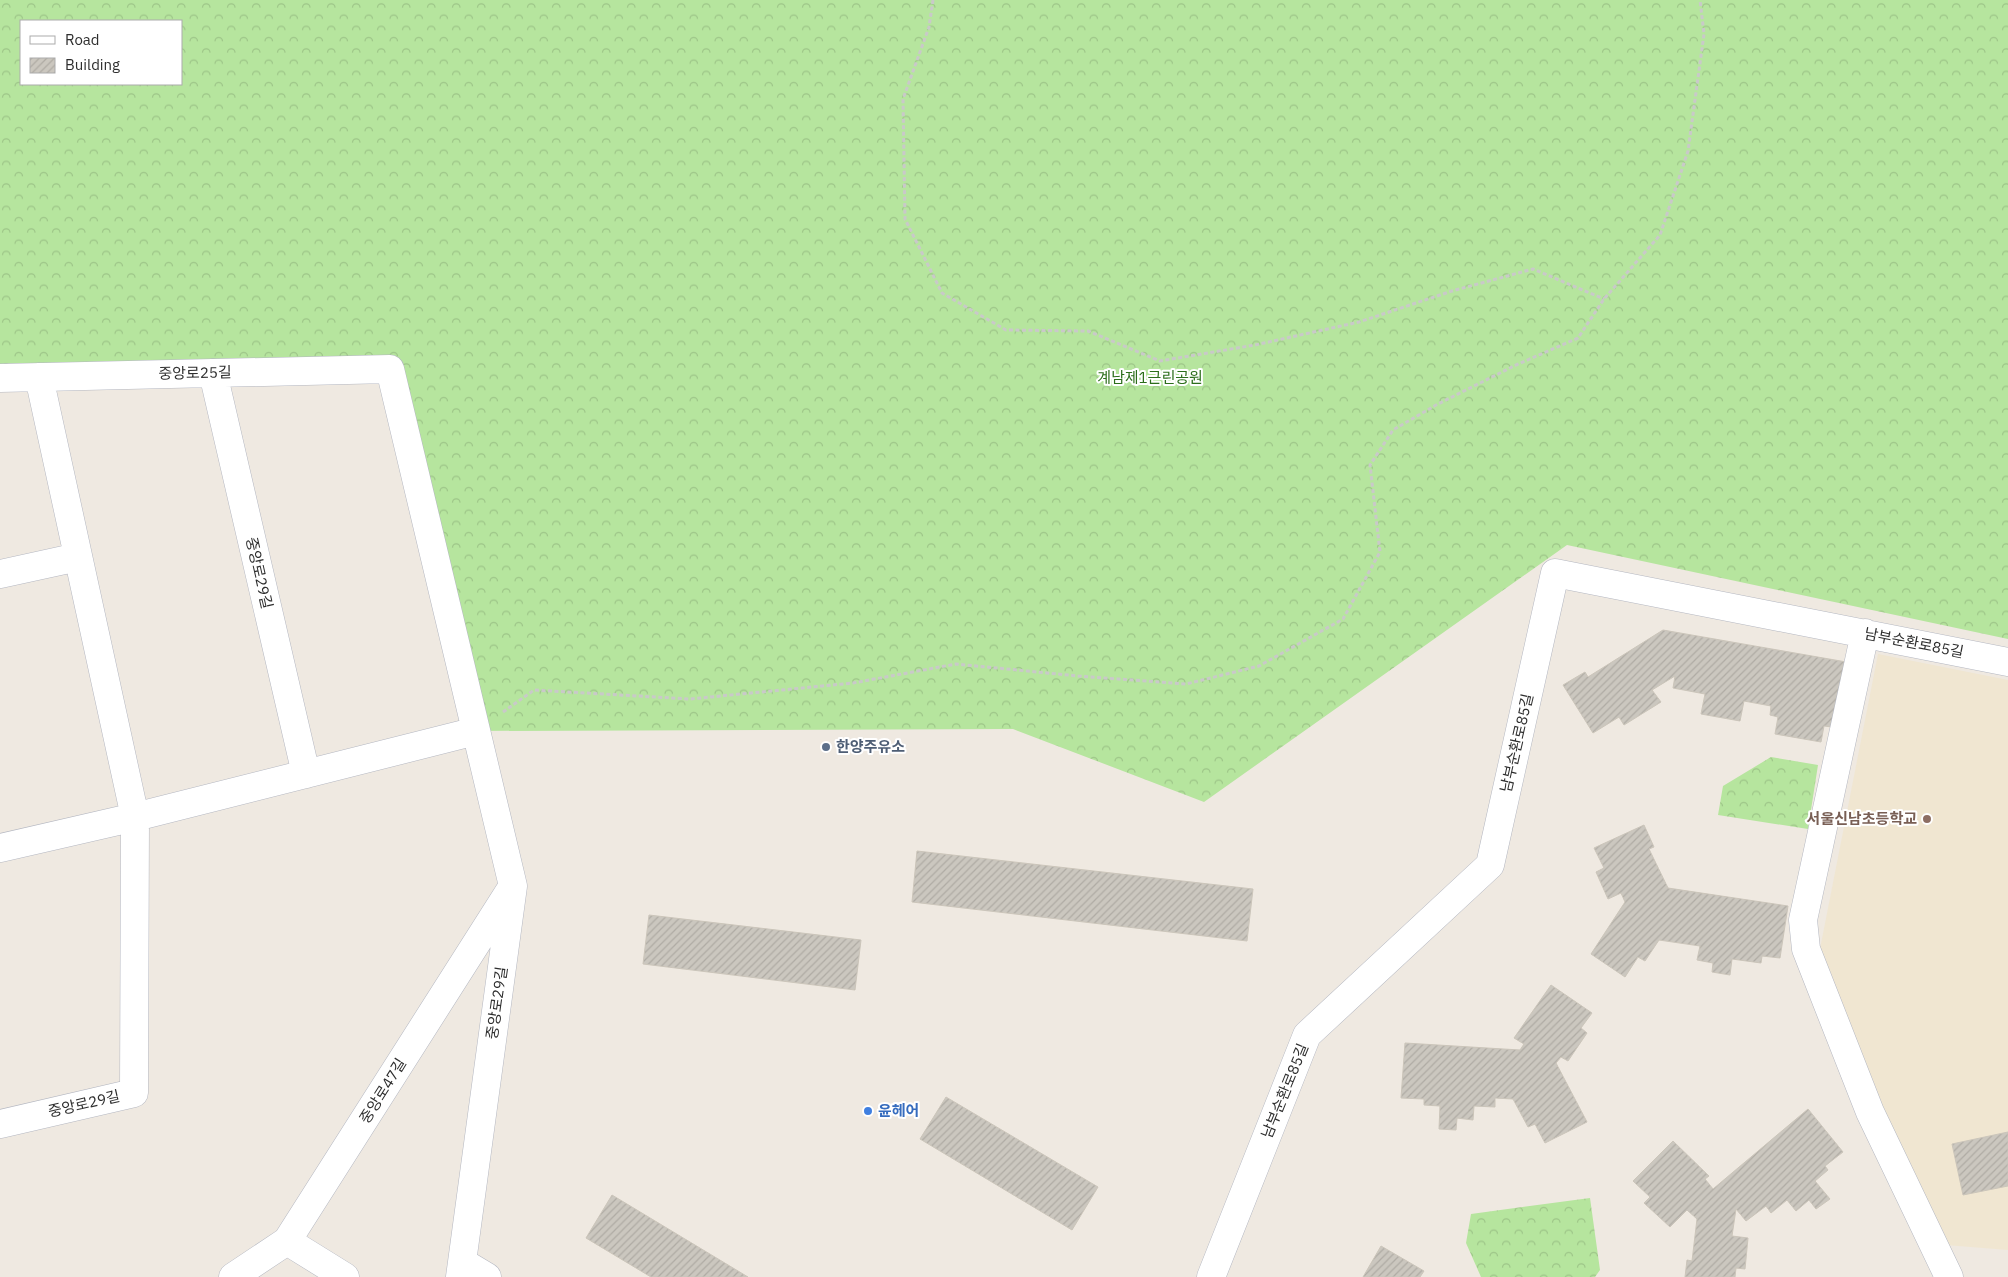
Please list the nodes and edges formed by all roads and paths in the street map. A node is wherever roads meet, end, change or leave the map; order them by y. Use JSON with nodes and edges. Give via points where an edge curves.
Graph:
{"nodes":[{"id":1,"x":933,"y":0,"type":"edge"},
{"id":2,"x":1700,"y":0,"type":"edge"},
{"id":3,"x":1604,"y":299,"type":"junction"},
{"id":4,"x":390,"y":369,"type":"joint"},
{"id":5,"x":213,"y":373,"type":"junction"},
{"id":6,"x":39,"y":377,"type":"junction"},
{"id":7,"x":0,"y":378,"type":"edge"},
{"id":8,"x":78,"y":557,"type":"junction"},
{"id":9,"x":0,"y":574,"type":"edge"},
{"id":10,"x":1865,"y":633,"type":"junction"},
{"id":11,"x":2008,"y":662,"type":"edge"},
{"id":12,"x":476,"y":731,"type":"junction"},
{"id":13,"x":306,"y":774,"type":"junction"},
{"id":14,"x":134,"y":817,"type":"junction"},
{"id":15,"x":0,"y":848,"type":"edge"},
{"id":16,"x":513,"y":886,"type":"junction"},
{"id":17,"x":0,"y":1124,"type":"edge"},
{"id":18,"x":287,"y":1242,"type":"junction"},
{"id":19,"x":461,"y":1270,"type":"edge"},
{"id":20,"x":233,"y":1277,"type":"edge"},
{"id":21,"x":345,"y":1277,"type":"edge"},
{"id":22,"x":487,"y":1277,"type":"edge"},
{"id":23,"x":1212,"y":1277,"type":"edge"},
{"id":24,"x":1949,"y":1277,"type":"edge"}],
"edges":[{"from":1,"to":3,"type":"path","via":[[929,27],[903,99],[905,219],[942,293],[1006,330],[1088,331],[1160,361],[1255,345],[1359,322],[1452,291],[1533,270]]},
{"from":2,"to":3,"type":"path","via":[[1704,34],[1688,151],[1660,235]]},
{"from":3,"to":12,"type":"path","via":[[1578,338],[1516,365],[1393,430],[1370,465],[1380,552],[1342,618],[1259,666],[1186,684],[956,664],[853,683],[690,699],[534,690]]},
{"from":4,"to":5,"type":"street","name":"중앙로25길"},
{"from":4,"to":12,"type":"street","name":"중앙로29길"},
{"from":5,"to":6,"type":"street","name":"중앙로25길"},
{"from":5,"to":13,"type":"street","name":"중앙로29길"},
{"from":6,"to":7,"type":"street","name":"중앙로25길"},
{"from":6,"to":8,"type":"street","name":"중앙로29길"},
{"from":8,"to":9,"type":"street"},
{"from":8,"to":14,"type":"street","name":"중앙로29길"},
{"from":10,"to":11,"type":"street","name":"남부순환로85길"},
{"from":10,"to":23,"type":"street","name":"남부순환로85길","via":[[1556,573],[1490,866],[1307,1035]]},
{"from":10,"to":24,"type":"street","via":[[1803,920],[1806,949],[1870,1112]]},
{"from":12,"to":13,"type":"street"},
{"from":12,"to":16,"type":"street","name":"중앙로29길"},
{"from":13,"to":14,"type":"street"},
{"from":14,"to":15,"type":"street"},
{"from":14,"to":17,"type":"street","name":"중앙로29길","via":[[134,1092]]},
{"from":16,"to":18,"type":"street","name":"중앙로47길"},
{"from":16,"to":19,"type":"street","name":"중앙로29길"},
{"from":18,"to":20,"type":"street","name":"중앙로47길"},
{"from":18,"to":21,"type":"street"},
{"from":19,"to":22,"type":"street"}]}
